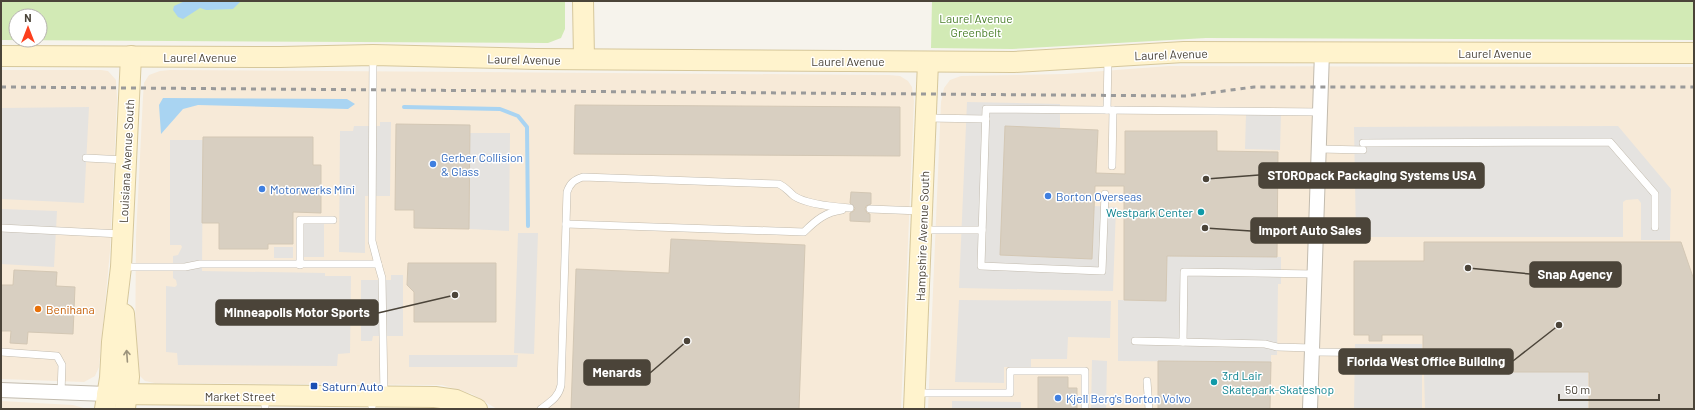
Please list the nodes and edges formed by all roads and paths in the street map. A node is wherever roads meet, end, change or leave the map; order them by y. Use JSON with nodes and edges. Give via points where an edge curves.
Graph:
{"nodes":[{"id":1,"x":583,"y":1,"type":"edge"},
{"id":2,"x":1322,"y":52,"type":"junction"},
{"id":3,"x":1694,"y":54,"type":"edge"},
{"id":4,"x":373,"y":55,"type":"junction"},
{"id":5,"x":1,"y":56,"type":"edge"},
{"id":6,"x":131,"y":56,"type":"junction"},
{"id":7,"x":1108,"y":57,"type":"junction"},
{"id":8,"x":584,"y":59,"type":"junction"},
{"id":9,"x":928,"y":62,"type":"junction"},
{"id":10,"x":1110,"y":110,"type":"junction"},
{"id":11,"x":1321,"y":112,"type":"junction"},
{"id":12,"x":927,"y":118,"type":"junction"},
{"id":13,"x":986,"y":119,"type":"junction"},
{"id":14,"x":1320,"y":149,"type":"junction"},
{"id":15,"x":86,"y":158,"type":"dead end"},
{"id":16,"x":126,"y":160,"type":"junction"},
{"id":17,"x":1112,"y":166,"type":"dead end"},
{"id":18,"x":1106,"y":194,"type":"dead end"},
{"id":19,"x":870,"y":209,"type":"dead end"},
{"id":20,"x":333,"y":220,"type":"dead end"},
{"id":21,"x":923,"y":220,"type":"junction"},
{"id":22,"x":566,"y":224,"type":"junction"},
{"id":23,"x":1655,"y":227,"type":"dead end"},
{"id":24,"x":1,"y":228,"type":"edge"},
{"id":25,"x":982,"y":230,"type":"junction"},
{"id":26,"x":122,"y":234,"type":"junction"},
{"id":27,"x":378,"y":264,"type":"junction"},
{"id":28,"x":300,"y":265,"type":"junction"},
{"id":29,"x":121,"y":267,"type":"junction"},
{"id":30,"x":1314,"y":274,"type":"junction"},
{"id":31,"x":1134,"y":340,"type":"dead end"},
{"id":32,"x":1183,"y":342,"type":"junction"},
{"id":33,"x":1312,"y":350,"type":"junction"},
{"id":34,"x":1,"y":352,"type":"edge"},
{"id":35,"x":1412,"y":352,"type":"dead end"},
{"id":36,"x":1147,"y":381,"type":"dead end"},
{"id":37,"x":1,"y":390,"type":"edge"},
{"id":38,"x":61,"y":393,"type":"junction"},
{"id":39,"x":376,"y":401,"type":"edge"},
{"id":40,"x":915,"y":401,"type":"edge"},
{"id":41,"x":116,"y":402,"type":"edge"},
{"id":42,"x":265,"y":403,"type":"edge"},
{"id":43,"x":477,"y":409,"type":"edge"},
{"id":44,"x":541,"y":409,"type":"edge"},
{"id":45,"x":1085,"y":409,"type":"edge"},
{"id":46,"x":1149,"y":409,"type":"edge"},
{"id":47,"x":1310,"y":409,"type":"edge"}],
"edges":[{"from":1,"to":8,"type":"street"},
{"from":2,"to":3,"type":"street","name":"Laurel Avenue"},
{"from":2,"to":7,"type":"street","name":"Laurel Avenue","via":[[1184,52]]},
{"from":2,"to":11,"type":"street"},
{"from":4,"to":6,"type":"street","name":"Laurel Avenue"},
{"from":4,"to":8,"type":"street","name":"Laurel Avenue"},
{"from":4,"to":27,"type":"lane","via":[[372,241]]},
{"from":5,"to":6,"type":"street","name":"Laurel Avenue"},
{"from":6,"to":16,"type":"street","name":"Louisiana Avenue South"},
{"from":7,"to":9,"type":"street","name":"Laurel Avenue","via":[[1014,62]]},
{"from":7,"to":10,"type":"lane"},
{"from":8,"to":9,"type":"street","name":"Laurel Avenue"},
{"from":9,"to":12,"type":"street","name":"Hampshire Avenue South"},
{"from":10,"to":11,"type":"lane"},
{"from":10,"to":13,"type":"lane","via":[[986,108]]},
{"from":10,"to":17,"type":"lane"},
{"from":11,"to":14,"type":"street"},
{"from":12,"to":13,"type":"lane"},
{"from":12,"to":21,"type":"street","name":"Hampshire Avenue South"},
{"from":13,"to":25,"type":"lane"},
{"from":14,"to":23,"type":"lane","via":[[1610,142],[1655,194]]},
{"from":14,"to":30,"type":"street"},
{"from":15,"to":16,"type":"lane"},
{"from":16,"to":26,"type":"street","name":"Louisiana Avenue South"},
{"from":18,"to":25,"type":"lane","via":[[1102,271],[981,266]]},
{"from":19,"to":21,"type":"lane"},
{"from":20,"to":28,"type":"lane","via":[[300,220]]},
{"from":21,"to":25,"type":"lane"},
{"from":21,"to":40,"type":"street","name":"Hampshire Avenue South"},
{"from":22,"to":22,"type":"lane","via":[[804,232],[817,219],[832,211],[850,208],[802,199],[779,184],[583,177],[575,179],[567,192]]},
{"from":22,"to":44,"type":"lane","via":[[561,385],[556,397]]},
{"from":24,"to":26,"type":"lane"},
{"from":26,"to":29,"type":"street","name":"Louisiana Avenue South"},
{"from":27,"to":28,"type":"lane"},
{"from":27,"to":39,"type":"lane","via":[[382,278]]},
{"from":28,"to":29,"type":"lane","via":[[200,264],[185,267]]},
{"from":29,"to":41,"type":"street","name":"Louisiana Avenue South","via":[[129,378]]},
{"from":30,"to":32,"type":"lane","via":[[1184,272]]},
{"from":30,"to":33,"type":"street"},
{"from":31,"to":32,"type":"lane"},
{"from":32,"to":33,"type":"lane","via":[[1265,344]]},
{"from":33,"to":35,"type":"lane"},
{"from":33,"to":47,"type":"street"},
{"from":34,"to":38,"type":"lane","via":[[56,356],[62,366]]},
{"from":36,"to":46,"type":"lane"},
{"from":37,"to":38,"type":"street","name":"Market Street"},
{"from":38,"to":41,"type":"street","name":"Market Street"},
{"from":39,"to":42,"type":"street","name":"Market Street"},
{"from":39,"to":43,"type":"street","name":"Market Street","via":[[446,398]]},
{"from":40,"to":45,"type":"lane","via":[[1010,393],[1010,371],[1085,371]]},
{"from":41,"to":42,"type":"street","name":"Market Street"}]}
